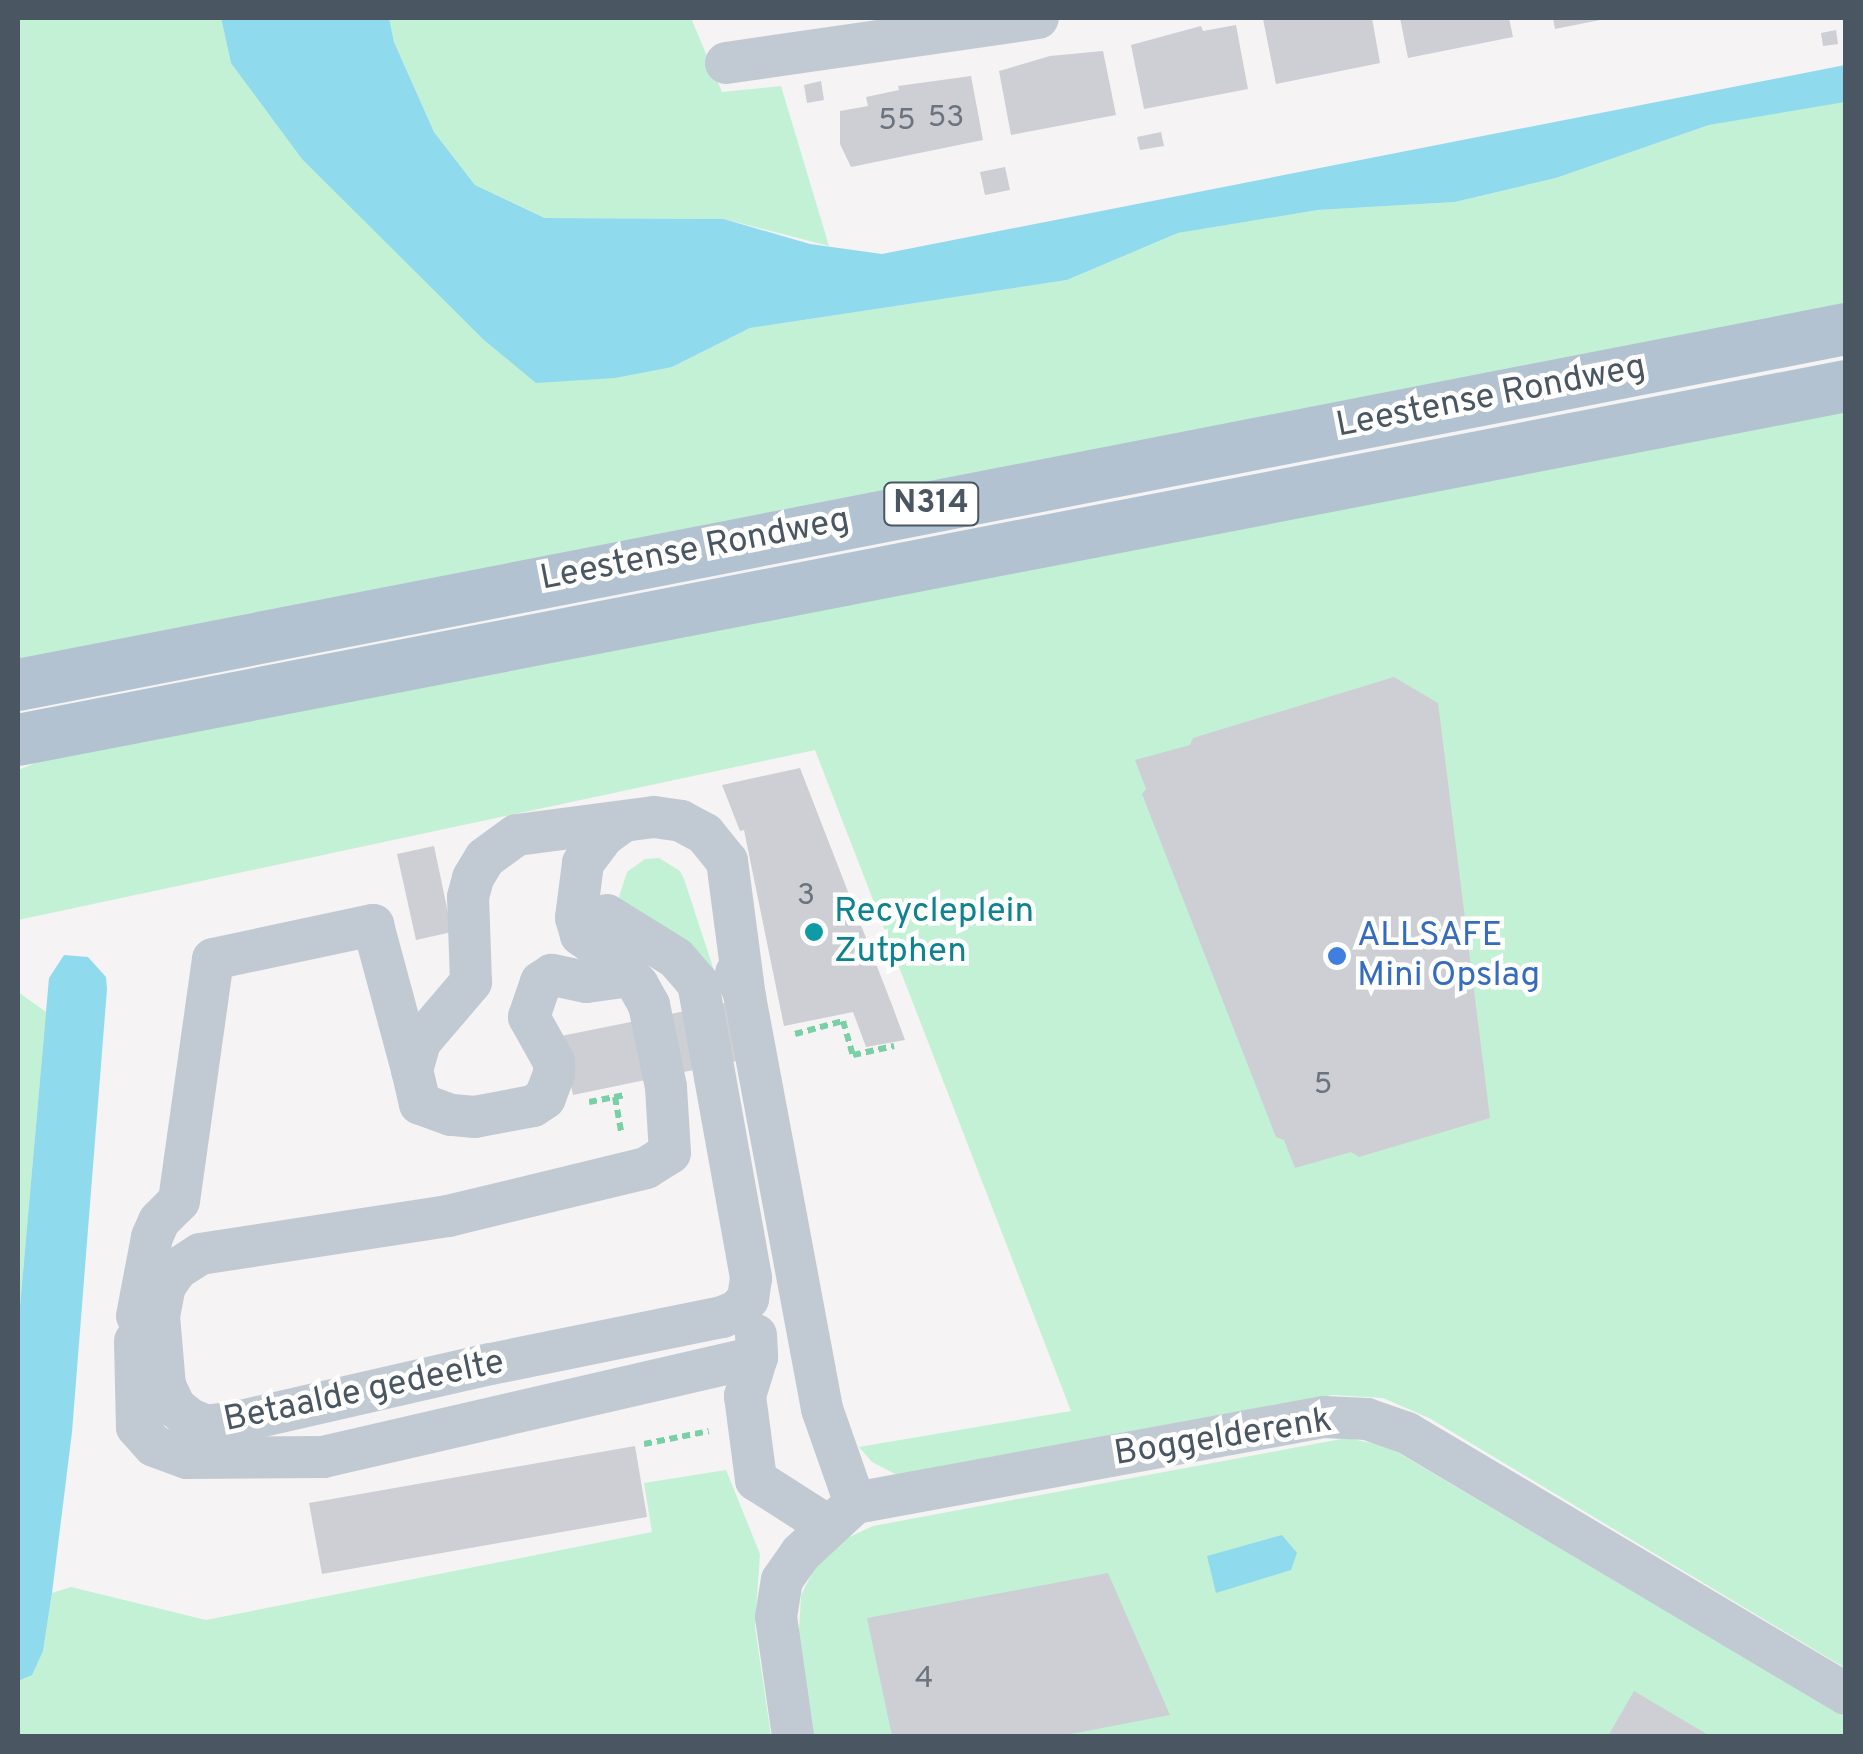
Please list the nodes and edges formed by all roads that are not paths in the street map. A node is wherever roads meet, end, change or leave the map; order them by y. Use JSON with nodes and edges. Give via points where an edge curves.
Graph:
{"nodes":[{"id":1,"x":1031,"y":18,"type":"edge"},
{"id":2,"x":726,"y":64,"type":"dead end"},
{"id":3,"x":1846,"y":329,"type":"edge"},
{"id":4,"x":1846,"y":386,"type":"edge"},
{"id":5,"x":18,"y":685,"type":"edge"},
{"id":6,"x":18,"y":740,"type":"edge"},
{"id":7,"x":622,"y":822,"type":"junction"},
{"id":8,"x":616,"y":949,"type":"junction"},
{"id":9,"x":745,"y":998,"type":"junction"},
{"id":10,"x":412,"y":1070,"type":"junction"},
{"id":11,"x":738,"y":1311,"type":"junction"},
{"id":12,"x":148,"y":1338,"type":"junction"},
{"id":13,"x":756,"y":1357,"type":"junction"},
{"id":14,"x":842,"y":1514,"type":"junction"},
{"id":15,"x":1846,"y":1694,"type":"edge"},
{"id":16,"x":793,"y":1736,"type":"edge"}],
"edges":[{"from":1,"to":2,"type":"street"},
{"from":3,"to":5,"type":"main road","name":"Leestense Rondweg","number":"N314"},
{"from":4,"to":6,"type":"main road","name":"Leestense Rondweg","number":"N314"},
{"from":7,"to":8,"type":"street","name":"Betaalde gedeelte","via":[[590,850],[575,898],[581,935]]},
{"from":7,"to":9,"type":"street","via":[[681,821],[728,861]]},
{"from":7,"to":10,"type":"street","via":[[531,831],[485,858],[468,897],[470,982],[420,1042]]},
{"from":8,"to":9,"type":"street","via":[[604,879],[611,863],[628,848],[656,842],[685,852],[702,878]]},
{"from":8,"to":10,"type":"street","via":[[568,981],[545,978],[530,1002],[528,1017],[554,1062],[545,1098],[534,1106],[475,1117],[436,1112],[420,1104]]},
{"from":8,"to":11,"type":"street","via":[[687,967],[698,983],[751,1278]]},
{"from":8,"to":12,"type":"street","name":"Betaalde gedeelte","via":[[648,1005],[666,1087],[670,1153],[646,1168],[448,1216],[200,1254],[164,1286]]},
{"from":9,"to":14,"type":"street"},
{"from":10,"to":12,"type":"street","via":[[373,925],[213,959],[179,1200],[152,1236],[139,1296]]},
{"from":11,"to":12,"type":"street","name":"Betaalde gedeelte","via":[[207,1426],[176,1407]]},
{"from":11,"to":13,"type":"street","via":[[756,1334]]},
{"from":12,"to":13,"type":"street","via":[[137,1427],[154,1446],[187,1458],[322,1457]]},
{"from":13,"to":14,"type":"street","via":[[744,1396],[756,1480]]},
{"from":14,"to":15,"type":"street","name":"Boggelderenk","via":[[1324,1418],[1366,1418],[1407,1433]]},
{"from":14,"to":16,"type":"street","via":[[800,1552],[782,1580],[776,1617]]}]}
